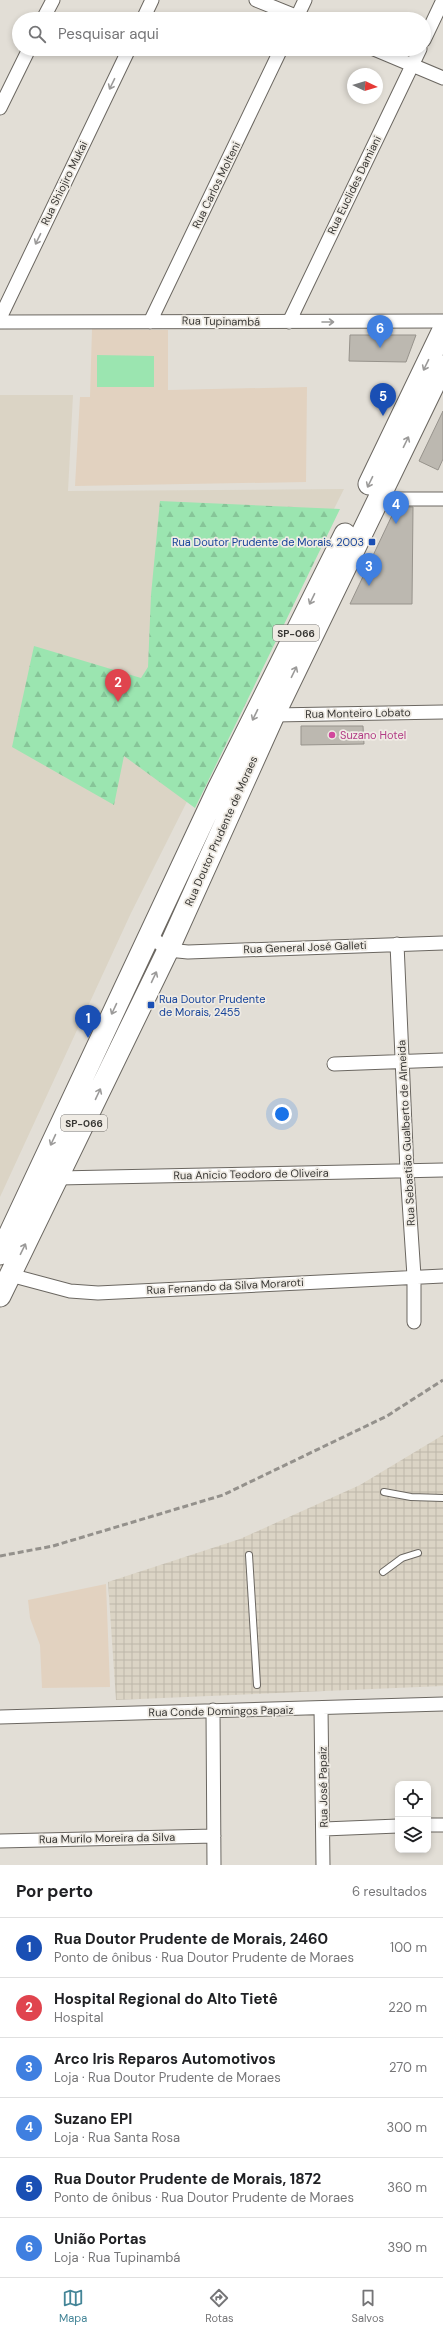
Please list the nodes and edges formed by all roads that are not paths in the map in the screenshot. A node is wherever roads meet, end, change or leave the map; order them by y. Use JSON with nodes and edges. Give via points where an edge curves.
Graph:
{"nodes":[{"id":1,"x":53,"y":0,"type":"edge"},
{"id":2,"x":152,"y":0,"type":"edge"},
{"id":3,"x":256,"y":0,"type":"edge"},
{"id":4,"x":305,"y":0,"type":"edge"},
{"id":5,"x":443,"y":0,"type":"edge"},
{"id":6,"x":47,"y":12,"type":"edge"},
{"id":7,"x":146,"y":12,"type":"edge"},
{"id":8,"x":285,"y":12,"type":"edge"},
{"id":9,"x":301,"y":12,"type":"edge"},
{"id":10,"x":431,"y":25,"type":"edge"},
{"id":11,"x":26,"y":56,"type":"edge"},
{"id":12,"x":126,"y":56,"type":"edge"},
{"id":13,"x":278,"y":56,"type":"edge"},
{"id":14,"x":391,"y":56,"type":"edge"},
{"id":15,"x":416,"y":56,"type":"edge"},
{"id":16,"x":412,"y":65,"type":"junction"},
{"id":17,"x":443,"y":78,"type":"edge"},
{"id":18,"x":0,"y":108,"type":"edge"},
{"id":19,"x":0,"y":318,"type":"edge"},
{"id":20,"x":443,"y":321,"type":"edge"},
{"id":21,"x":0,"y":322,"type":"edge"},
{"id":22,"x":150,"y":322,"type":"junction"},
{"id":23,"x":289,"y":322,"type":"junction"},
{"id":24,"x":443,"y":330,"type":"edge"},
{"id":25,"x":443,"y":366,"type":"edge"},
{"id":26,"x":377,"y":499,"type":"junction"},
{"id":27,"x":443,"y":499,"type":"edge"},
{"id":28,"x":443,"y":712,"type":"edge"},
{"id":29,"x":274,"y":715,"type":"junction"},
{"id":30,"x":150,"y":936,"type":"junction"},
{"id":31,"x":443,"y":943,"type":"edge"},
{"id":32,"x":397,"y":944,"type":"junction"},
{"id":33,"x":168,"y":950,"type":"junction"},
{"id":34,"x":443,"y":1060,"type":"edge"},
{"id":35,"x":402,"y":1062,"type":"junction"},
{"id":36,"x":334,"y":1064,"type":"dead end"},
{"id":37,"x":443,"y":1170,"type":"edge"},
{"id":38,"x":407,"y":1171,"type":"junction"},
{"id":39,"x":58,"y":1178,"type":"junction"},
{"id":40,"x":0,"y":1254,"type":"edge"},
{"id":41,"x":10,"y":1275,"type":"junction"},
{"id":42,"x":414,"y":1276,"type":"junction"},
{"id":43,"x":443,"y":1276,"type":"edge"},
{"id":44,"x":0,"y":1296,"type":"edge"},
{"id":45,"x":414,"y":1322,"type":"dead end"},
{"id":46,"x":384,"y":1492,"type":"dead end"},
{"id":47,"x":443,"y":1498,"type":"edge"},
{"id":48,"x":418,"y":1553,"type":"dead end"},
{"id":49,"x":250,"y":1555,"type":"dead end"},
{"id":50,"x":383,"y":1572,"type":"dead end"},
{"id":51,"x":257,"y":1685,"type":"dead end"},
{"id":52,"x":443,"y":1704,"type":"edge"},
{"id":53,"x":322,"y":1708,"type":"junction"},
{"id":54,"x":213,"y":1710,"type":"junction"},
{"id":55,"x":0,"y":1717,"type":"edge"},
{"id":56,"x":431,"y":1825,"type":"edge"},
{"id":57,"x":443,"y":1825,"type":"edge"},
{"id":58,"x":395,"y":1826,"type":"edge"},
{"id":59,"x":324,"y":1829,"type":"junction"},
{"id":60,"x":214,"y":1836,"type":"junction"},
{"id":61,"x":0,"y":1841,"type":"edge"},
{"id":62,"x":214,"y":1865,"type":"edge"},
{"id":63,"x":323,"y":1865,"type":"edge"}],
"edges":[{"from":1,"to":6,"type":"street"},
{"from":2,"to":7,"type":"street"},
{"from":3,"to":8,"type":"street"},
{"from":4,"to":9,"type":"street"},
{"from":5,"to":10,"type":"street"},
{"from":11,"to":18,"type":"street"},
{"from":12,"to":19,"type":"street","name":"Rua Shiojiro Mukai","one_way":true},
{"from":13,"to":22,"type":"street","name":"Rua Carlos Molteni"},
{"from":14,"to":16,"type":"street"},
{"from":15,"to":16,"type":"street","name":"Rua Euclides Damiani"},
{"from":16,"to":17,"type":"street"},
{"from":16,"to":23,"type":"street","name":"Rua Euclides Damiani"},
{"from":23,"to":20,"type":"street","name":"Rua Tupinambá","one_way":true},
{"from":21,"to":22,"type":"street","name":"Rua Tupinambá"},
{"from":22,"to":23,"type":"street","name":"Rua Tupinambá"},
{"from":24,"to":30,"type":"highway","name":"Rua Doutor Prudente de Moraes","number":"SP-066","one_way":true,"via":[[218,789]]},
{"from":26,"to":25,"type":"highway","name":"Rua Doutor Prudente de Moraes","number":"SP-066","one_way":true},
{"from":26,"to":27,"type":"street"},
{"from":29,"to":26,"type":"highway","name":"Rua Doutor Prudente de Moraes","number":"SP-066","one_way":true},
{"from":28,"to":29,"type":"street","name":"Rua Monteiro Lobato"},
{"from":29,"to":33,"type":"highway","name":"Rua Doutor Prudente de Moraes","number":"SP-066"},
{"from":30,"to":33,"type":"street"},
{"from":30,"to":40,"type":"highway","name":"Rua Doutor Prudente de Moraes","number":"SP-066","one_way":true},
{"from":31,"to":32,"type":"street","name":"Rua General José Galleti"},
{"from":32,"to":33,"type":"street","name":"Rua General José Galleti","via":[[188,952]]},
{"from":32,"to":35,"type":"street","name":"Rua Sebastião Gualberto de Almeida"},
{"from":39,"to":33,"type":"highway","name":"Rua Doutor Prudente de Moraes","number":"SP-066","one_way":true},
{"from":34,"to":35,"type":"street"},
{"from":35,"to":36,"type":"street"},
{"from":35,"to":38,"type":"street","name":"Rua Sebastião Gualberto de Almeida"},
{"from":37,"to":38,"type":"street","name":"Rua Anicio Teodoro de Oliveira"},
{"from":38,"to":39,"type":"street","name":"Rua Anicio Teodoro de Oliveira"},
{"from":38,"to":42,"type":"street","name":"Rua Sebastião Gualberto de Almeida"},
{"from":41,"to":39,"type":"highway","name":"Rua Doutor Prudente de Moraes","number":"SP-066","one_way":true},
{"from":41,"to":42,"type":"street","name":"Rua Fernando da Silva Moraroti","via":[[70,1291],[98,1293]]},
{"from":41,"to":44,"type":"highway","name":"Rua Doutor Prudente de Moraes","number":"SP-066"},
{"from":42,"to":43,"type":"street","name":"Rua Fernando da Silva Moraroti"},
{"from":42,"to":45,"type":"street","name":"Rua Sebastião Gualberto de Almeida"},
{"from":46,"to":47,"type":"lane","via":[[411,1497]]},
{"from":48,"to":50,"type":"lane","via":[[402,1558]]},
{"from":49,"to":51,"type":"lane"},
{"from":52,"to":53,"type":"street","name":"Rua Conde Domingos Papaiz"},
{"from":53,"to":54,"type":"street","name":"Rua Conde Domingos Papaiz"},
{"from":53,"to":59,"type":"street","name":"Rua José Papaiz"},
{"from":54,"to":55,"type":"street","name":"Rua Conde Domingos Papaiz"},
{"from":54,"to":60,"type":"street"},
{"from":56,"to":57,"type":"street"},
{"from":58,"to":59,"type":"street"},
{"from":59,"to":63,"type":"street","name":"Rua José Papaiz"},
{"from":60,"to":61,"type":"street","name":"Rua Murilo Moreira da Silva"},
{"from":60,"to":62,"type":"street"}]}
